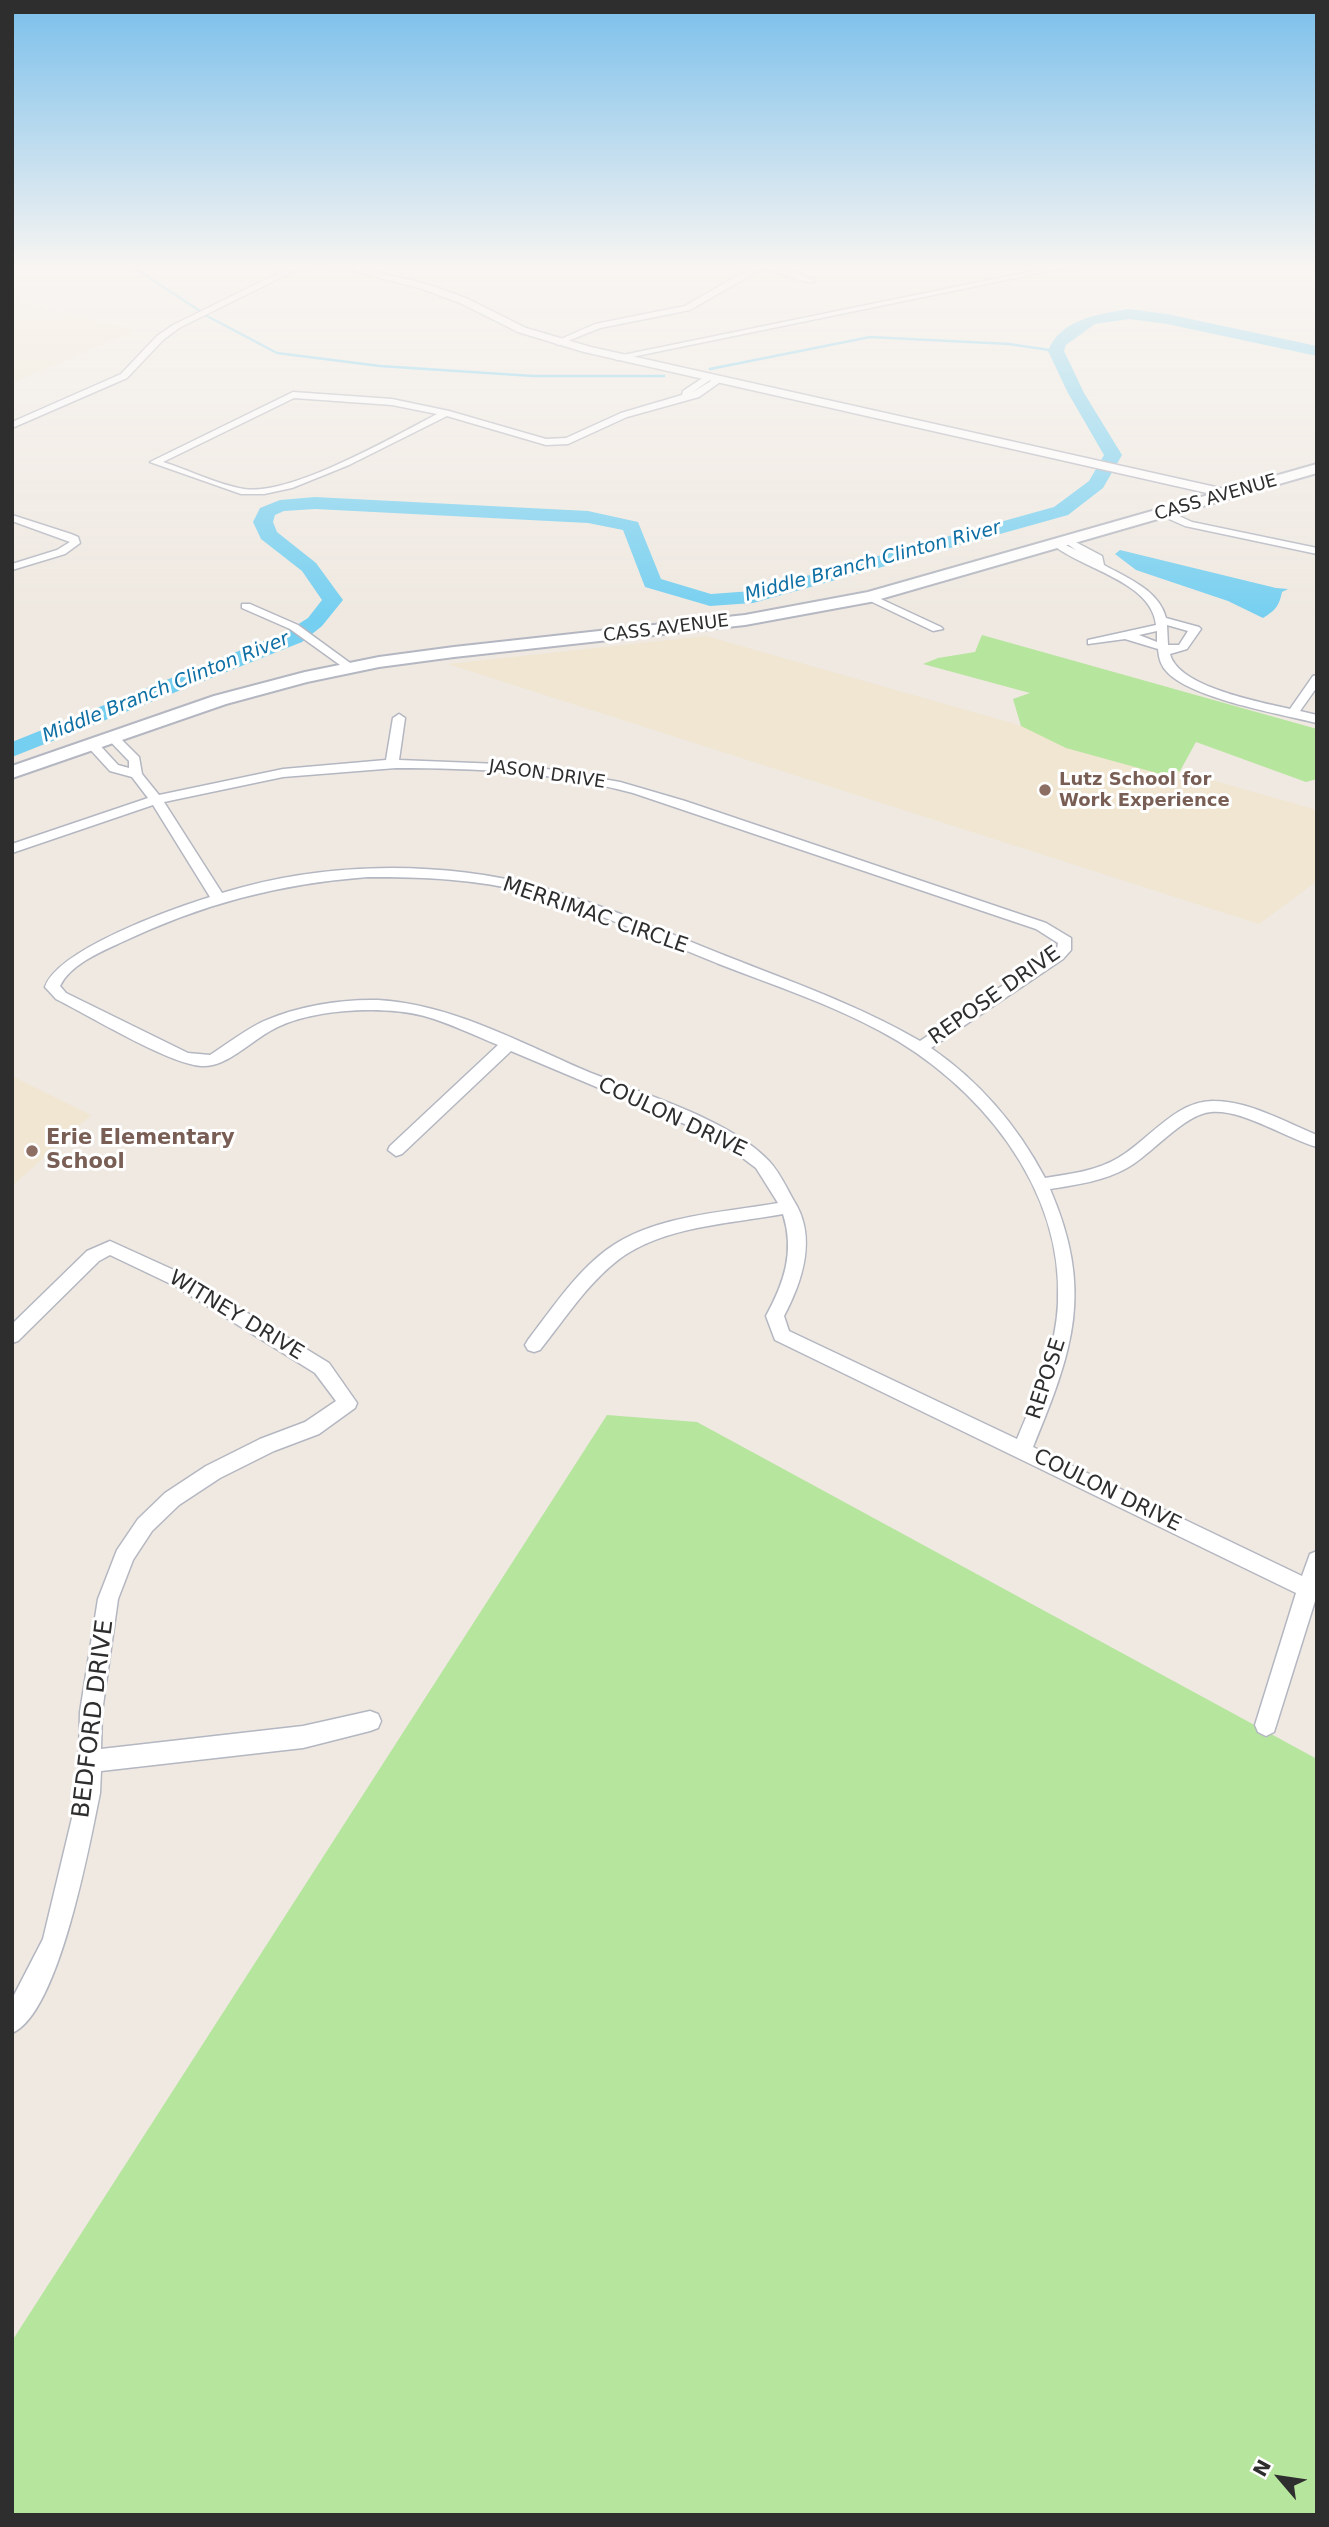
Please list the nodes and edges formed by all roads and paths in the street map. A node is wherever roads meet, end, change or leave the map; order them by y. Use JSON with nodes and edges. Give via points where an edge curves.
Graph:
{"nodes":[{"id":1,"x":108,"y":383,"type":"edge"},
{"id":2,"x":708,"y":383,"type":"edge"},
{"id":3,"x":709,"y":383,"type":"edge"},
{"id":4,"x":715,"y":383,"type":"edge"},
{"id":5,"x":686,"y":397,"type":"junction"},
{"id":6,"x":446,"y":413,"type":"junction"},
{"id":7,"x":12,"y":425,"type":"edge"},
{"id":8,"x":1317,"y":468,"type":"edge"},
{"id":9,"x":1229,"y":494,"type":"junction"},
{"id":10,"x":1164,"y":513,"type":"junction"},
{"id":11,"x":12,"y":518,"type":"edge"},
{"id":12,"x":1063,"y":542,"type":"junction"},
{"id":13,"x":1317,"y":551,"type":"edge"},
{"id":14,"x":12,"y":566,"type":"edge"},
{"id":15,"x":870,"y":597,"type":"junction"},
{"id":16,"x":246,"y":606,"type":"dead end"},
{"id":17,"x":1162,"y":624,"type":"junction"},
{"id":18,"x":937,"y":629,"type":"dead end"},
{"id":19,"x":1126,"y":635,"type":"junction"},
{"id":20,"x":1092,"y":642,"type":"dead end"},
{"id":21,"x":1165,"y":650,"type":"junction"},
{"id":22,"x":351,"y":668,"type":"junction"},
{"id":23,"x":1317,"y":678,"type":"edge"},
{"id":24,"x":1293,"y":713,"type":"junction"},
{"id":25,"x":399,"y":718,"type":"dead end"},
{"id":26,"x":1317,"y":719,"type":"edge"},
{"id":27,"x":111,"y":736,"type":"junction"},
{"id":28,"x":91,"y":743,"type":"junction"},
{"id":29,"x":392,"y":762,"type":"junction"},
{"id":30,"x":12,"y":772,"type":"edge"},
{"id":31,"x":136,"y":774,"type":"junction"},
{"id":32,"x":155,"y":798,"type":"junction"},
{"id":33,"x":12,"y":849,"type":"edge"},
{"id":34,"x":218,"y":898,"type":"junction"},
{"id":35,"x":1066,"y":941,"type":"joint"},
{"id":36,"x":52,"y":987,"type":"joint"},
{"id":37,"x":508,"y":1045,"type":"junction"},
{"id":38,"x":920,"y":1048,"type":"junction"},
{"id":39,"x":1317,"y":1141,"type":"edge"},
{"id":40,"x":396,"y":1150,"type":"dead end"},
{"id":41,"x":1039,"y":1185,"type":"junction"},
{"id":42,"x":790,"y":1208,"type":"junction"},
{"id":43,"x":12,"y":1336,"type":"edge"},
{"id":44,"x":534,"y":1345,"type":"dead end"},
{"id":45,"x":348,"y":1403,"type":"joint"},
{"id":46,"x":1022,"y":1450,"type":"junction"},
{"id":47,"x":1317,"y":1560,"type":"edge"},
{"id":48,"x":1312,"y":1591,"type":"edge"},
{"id":49,"x":370,"y":1721,"type":"dead end"},
{"id":50,"x":1266,"y":1725,"type":"dead end"},
{"id":51,"x":89,"y":1761,"type":"junction"},
{"id":52,"x":12,"y":2021,"type":"edge"}],
"edges":[{"from":1,"to":7,"type":"street"},
{"from":2,"to":5,"type":"street","via":[[694,387]]},
{"from":3,"to":5,"type":"street"},
{"from":4,"to":9,"type":"street"},
{"from":5,"to":6,"type":"street","via":[[624,415],[561,443]]},
{"from":6,"to":6,"type":"street","via":[[393,402],[293,395],[155,462],[244,492],[257,492],[315,477]]},
{"from":8,"to":9,"type":"main road","name":"CASS AVENUE"},
{"from":9,"to":10,"type":"main road","name":"CASS AVENUE"},
{"from":10,"to":12,"type":"main road","name":"CASS AVENUE"},
{"from":10,"to":13,"type":"street","via":[[1189,524]]},
{"from":11,"to":14,"type":"street","via":[[67,536],[75,543],[61,552]]},
{"from":12,"to":15,"type":"main road","name":"CASS AVENUE"},
{"from":12,"to":17,"type":"street","via":[[1149,596],[1160,610]]},
{"from":15,"to":18,"type":"street"},
{"from":15,"to":22,"type":"main road","name":"CASS AVENUE","via":[[745,620]]},
{"from":16,"to":22,"type":"street","via":[[294,627]]},
{"from":17,"to":19,"type":"street"},
{"from":17,"to":21,"type":"street"},
{"from":17,"to":21,"type":"street","via":[[1195,629],[1183,647]]},
{"from":19,"to":20,"type":"street"},
{"from":19,"to":21,"type":"street"},
{"from":21,"to":24,"type":"street","via":[[1170,669],[1193,684]]},
{"from":22,"to":27,"type":"main road","name":"CASS AVENUE","via":[[252,691]]},
{"from":23,"to":24,"type":"street"},
{"from":24,"to":26,"type":"street"},
{"from":25,"to":29,"type":"street"},
{"from":27,"to":28,"type":"main road","name":"CASS AVENUE"},
{"from":27,"to":31,"type":"street","via":[[135,760]]},
{"from":28,"to":30,"type":"main road","name":"CASS AVENUE"},
{"from":28,"to":31,"type":"street","via":[[114,768]]},
{"from":29,"to":32,"type":"street","name":"JASON DRIVE","via":[[283,771]]},
{"from":29,"to":35,"type":"street","name":"JASON DRIVE","via":[[499,766],[609,783],[1041,926]]},
{"from":31,"to":32,"type":"street"},
{"from":32,"to":33,"type":"street","name":"JASON DRIVE"},
{"from":32,"to":34,"type":"street"},
{"from":34,"to":36,"type":"street","name":"MERRIMAC CIRCLE","via":[[163,918],[86,956],[59,975]]},
{"from":34,"to":38,"type":"street","name":"MERRIMAC CIRCLE","via":[[308,878],[361,873],[504,883],[575,904],[832,1002]]},
{"from":35,"to":38,"type":"street","name":"REPOSE DRIVE","via":[[1058,956]]},
{"from":36,"to":37,"type":"street","name":"COULON DRIVE","via":[[61,996],[184,1057],[203,1061],[282,1020],[359,1005],[424,1011]]},
{"from":37,"to":40,"type":"street"},
{"from":37,"to":42,"type":"street","name":"COULON DRIVE","via":[[730,1141],[761,1162]]},
{"from":38,"to":41,"type":"street","name":"MERRIMAC CIRCLE","via":[[985,1102],[1012,1137]]},
{"from":39,"to":41,"type":"street","via":[[1211,1106],[1186,1116],[1120,1164]]},
{"from":41,"to":46,"type":"street","name":"REPOSE","via":[[1064,1258],[1066,1304],[1059,1354]]},
{"from":42,"to":44,"type":"street","via":[[658,1232],[624,1247],[597,1270]]},
{"from":42,"to":46,"type":"street","name":"COULON DRIVE","via":[[799,1255],[794,1281],[775,1316],[781,1335]]},
{"from":43,"to":45,"type":"street","name":"WITNEY DRIVE","via":[[93,1256],[110,1247],[181,1281],[322,1368]]},
{"from":45,"to":51,"type":"street","name":"BEDFORD DRIVE","via":[[312,1428],[213,1472],[172,1499],[145,1525],[124,1556],[108,1600],[91,1713]]},
{"from":46,"to":48,"type":"street","name":"COULON DRIVE"},
{"from":47,"to":48,"type":"street"},
{"from":48,"to":50,"type":"street"},
{"from":49,"to":51,"type":"street","via":[[303,1737]]},
{"from":51,"to":52,"type":"street","name":"BEDFORD DRIVE","via":[[89,1793],[54,1941]]}]}
